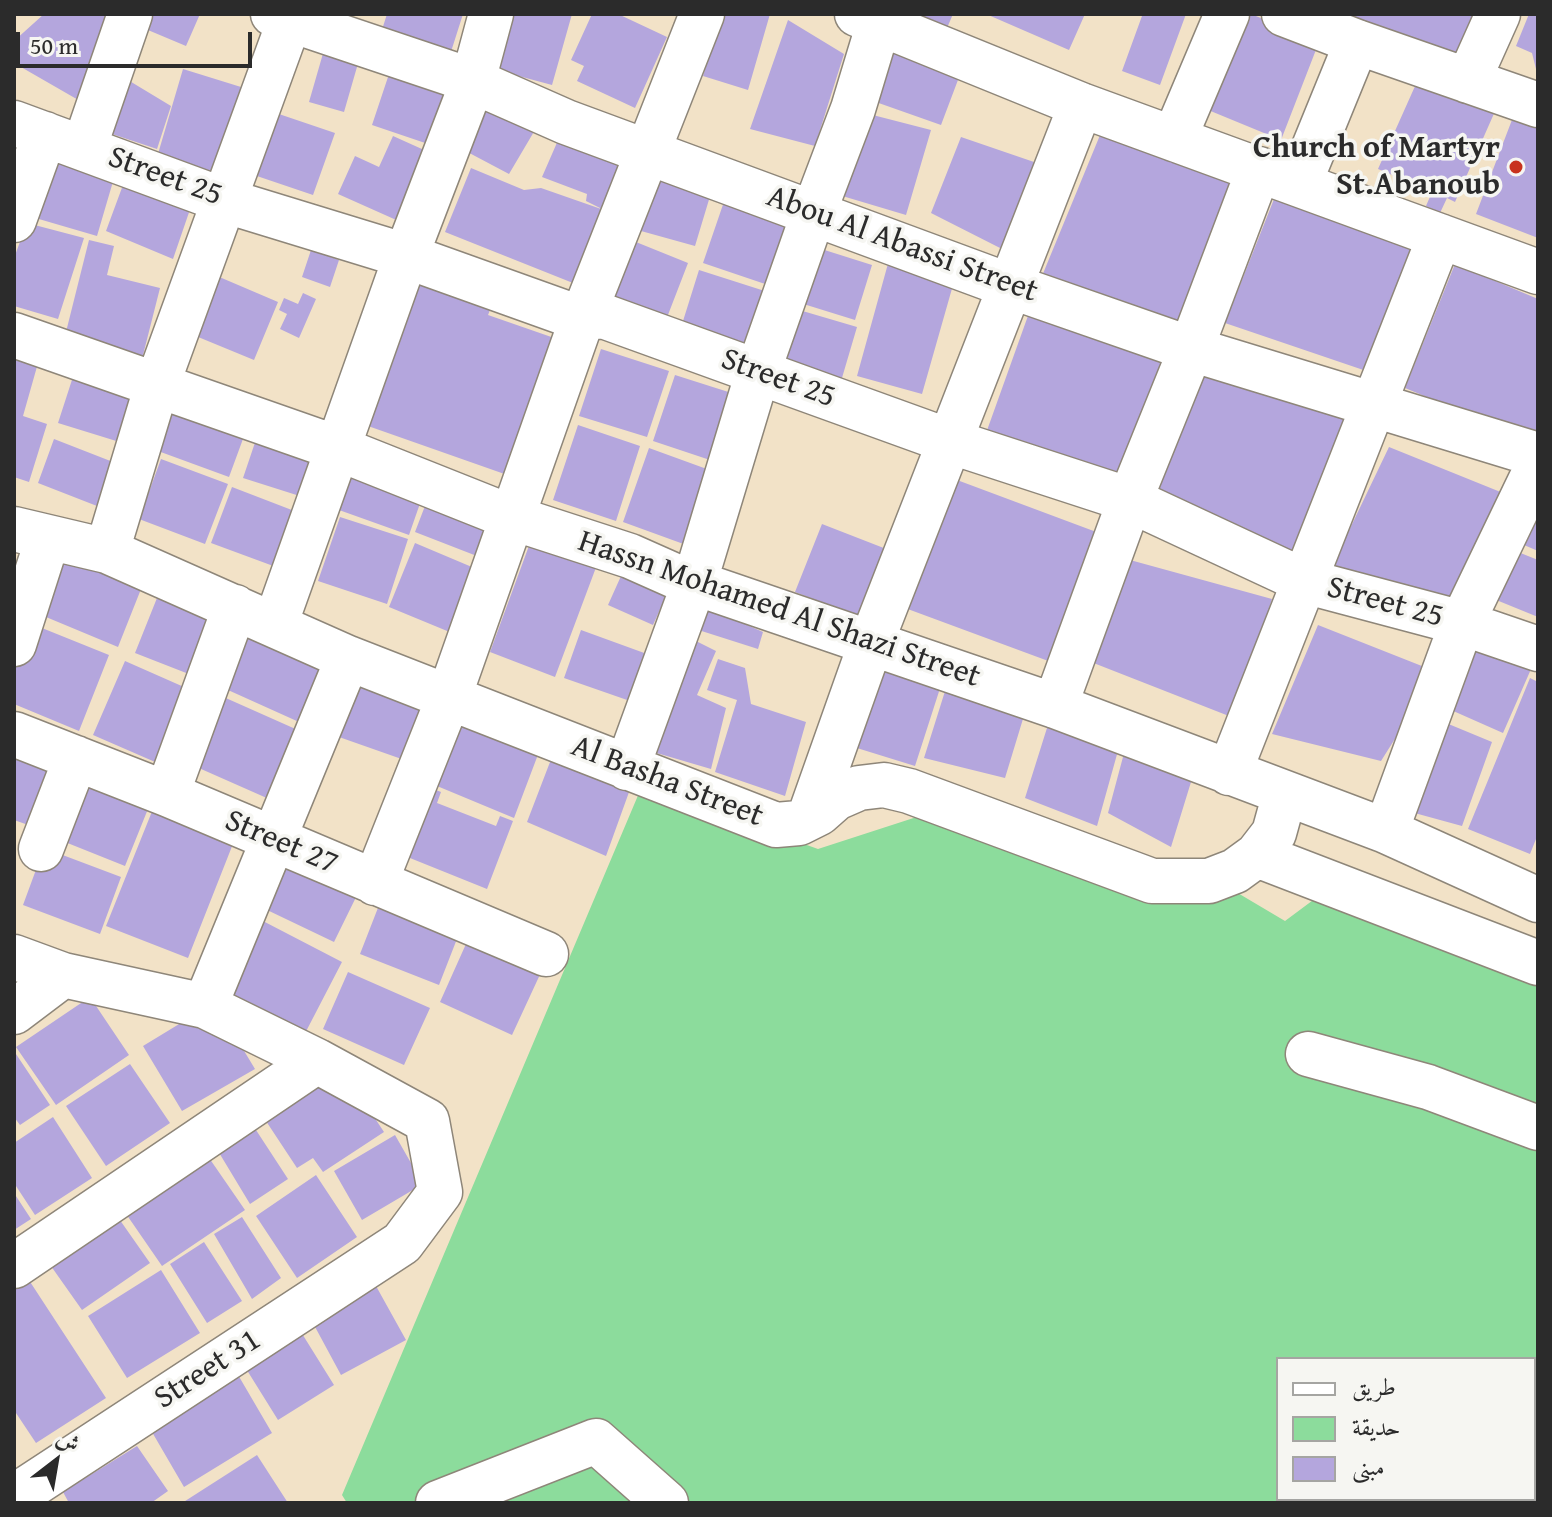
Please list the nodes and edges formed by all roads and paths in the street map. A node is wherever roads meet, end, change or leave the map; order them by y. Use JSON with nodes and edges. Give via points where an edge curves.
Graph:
{"nodes":[{"id":1,"x":130,"y":14,"type":"edge"},
{"id":2,"x":491,"y":14,"type":"edge"},
{"id":3,"x":702,"y":14,"type":"edge"},
{"id":4,"x":1227,"y":14,"type":"edge"},
{"id":5,"x":1498,"y":14,"type":"edge"},
{"id":6,"x":1291,"y":15,"type":"edge"},
{"id":7,"x":285,"y":16,"type":"edge"},
{"id":8,"x":868,"y":19,"type":"edge"},
{"id":9,"x":1357,"y":42,"type":"junction"},
{"id":10,"x":473,"y":81,"type":"junction"},
{"id":11,"x":1468,"y":81,"type":"junction"},
{"id":12,"x":1081,"y":105,"type":"junction"},
{"id":13,"x":1538,"y":105,"type":"edge"},
{"id":14,"x":48,"y":135,"type":"edge"},
{"id":15,"x":1174,"y":139,"type":"junction"},
{"id":16,"x":648,"y":152,"type":"junction"},
{"id":17,"x":1259,"y":169,"type":"junction"},
{"id":18,"x":1299,"y":184,"type":"junction"},
{"id":19,"x":223,"y":200,"type":"junction"},
{"id":20,"x":814,"y":212,"type":"junction"},
{"id":21,"x":14,"y":220,"type":"edge"},
{"id":22,"x":1440,"y":236,"type":"junction"},
{"id":23,"x":406,"y":256,"type":"junction"},
{"id":24,"x":1538,"y":272,"type":"edge"},
{"id":25,"x":1010,"y":286,"type":"junction"},
{"id":26,"x":582,"y":319,"type":"junction"},
{"id":27,"x":14,"y":335,"type":"edge"},
{"id":28,"x":1191,"y":349,"type":"junction"},
{"id":29,"x":758,"y":372,"type":"junction"},
{"id":30,"x":157,"y":385,"type":"junction"},
{"id":31,"x":1371,"y":406,"type":"junction"},
{"id":32,"x":949,"y":441,"type":"junction"},
{"id":33,"x":337,"y":448,"type":"junction"},
{"id":34,"x":1538,"y":455,"type":"edge"},
{"id":35,"x":1538,"y":465,"type":"edge"},
{"id":36,"x":1130,"y":500,"type":"junction"},
{"id":37,"x":513,"y":518,"type":"junction"},
{"id":38,"x":31,"y":534,"type":"edge"},
{"id":39,"x":107,"y":551,"type":"junction"},
{"id":40,"x":695,"y":581,"type":"junction"},
{"id":41,"x":1304,"y":581,"type":"junction"},
{"id":42,"x":235,"y":607,"type":"junction"},
{"id":43,"x":1462,"y":623,"type":"junction"},
{"id":44,"x":275,"y":625,"type":"junction"},
{"id":45,"x":871,"y":643,"type":"junction"},
{"id":46,"x":14,"y":644,"type":"edge"},
{"id":47,"x":1538,"y":649,"type":"edge"},
{"id":48,"x":348,"y":658,"type":"junction"},
{"id":49,"x":449,"y":697,"type":"junction"},
{"id":50,"x":1055,"y":706,"type":"junction"},
{"id":51,"x":14,"y":734,"type":"edge"},
{"id":52,"x":76,"y":758,"type":"junction"},
{"id":53,"x":627,"y":768,"type":"junction"},
{"id":54,"x":1229,"y":773,"type":"junction"},
{"id":55,"x":1285,"y":793,"type":"junction"},
{"id":56,"x":167,"y":794,"type":"junction"},
{"id":57,"x":809,"y":818,"type":"junction"},
{"id":58,"x":1386,"y":831,"type":"junction"},
{"id":59,"x":273,"y":839,"type":"junction"},
{"id":60,"x":41,"y":849,"type":"dead end"},
{"id":61,"x":1257,"y":855,"type":"junction"},
{"id":62,"x":375,"y":883,"type":"junction"},
{"id":63,"x":1538,"y":900,"type":"edge"},
{"id":64,"x":546,"y":954,"type":"dead end"},
{"id":65,"x":14,"y":957,"type":"edge"},
{"id":66,"x":1538,"y":963,"type":"edge"},
{"id":67,"x":63,"y":975,"type":"junction"},
{"id":68,"x":205,"y":1006,"type":"junction"},
{"id":69,"x":14,"y":1012,"type":"edge"},
{"id":70,"x":1308,"y":1054,"type":"dead end"},
{"id":71,"x":317,"y":1061,"type":"junction"},
{"id":72,"x":1538,"y":1128,"type":"edge"},
{"id":73,"x":14,"y":1266,"type":"edge"},
{"id":74,"x":14,"y":1497,"type":"edge"},
{"id":75,"x":438,"y":1503,"type":"edge"},
{"id":76,"x":666,"y":1503,"type":"edge"}],
"edges":[{"from":1,"to":14,"type":"street"},
{"from":2,"to":10,"type":"street"},
{"from":3,"to":16,"type":"street"},
{"from":4,"to":15,"type":"street"},
{"from":5,"to":11,"type":"street"},
{"from":6,"to":9,"type":"street"},
{"from":7,"to":10,"type":"street","name":"Abou Al Abassi Street"},
{"from":7,"to":19,"type":"street"},
{"from":8,"to":12,"type":"street"},
{"from":8,"to":20,"type":"street","via":[[853,109]]},
{"from":9,"to":11,"type":"street"},
{"from":9,"to":18,"type":"street"},
{"from":10,"to":16,"type":"street","name":"Abou Al Abassi Street"},
{"from":10,"to":23,"type":"street"},
{"from":11,"to":13,"type":"street"},
{"from":12,"to":15,"type":"street"},
{"from":12,"to":25,"type":"street"},
{"from":14,"to":19,"type":"street","name":"Street 25"},
{"from":14,"to":21,"type":"street"},
{"from":15,"to":17,"type":"street"},
{"from":16,"to":20,"type":"street","name":"Abou Al Abassi Street"},
{"from":16,"to":26,"type":"street"},
{"from":17,"to":18,"type":"street"},
{"from":17,"to":28,"type":"street"},
{"from":18,"to":22,"type":"street"},
{"from":19,"to":23,"type":"street","name":"Street 25"},
{"from":19,"to":30,"type":"street"},
{"from":20,"to":25,"type":"street","name":"Abou Al Abassi Street"},
{"from":20,"to":29,"type":"street"},
{"from":22,"to":24,"type":"street"},
{"from":22,"to":31,"type":"street"},
{"from":23,"to":26,"type":"street","name":"Street 25"},
{"from":23,"to":33,"type":"street"},
{"from":25,"to":28,"type":"street","name":"Abou Al Abassi Street"},
{"from":25,"to":32,"type":"street"},
{"from":26,"to":29,"type":"street","name":"Street 25","via":[[603,316]]},
{"from":26,"to":37,"type":"street"},
{"from":27,"to":30,"type":"street","name":"Hassn Mohamed Al Shazi Street"},
{"from":28,"to":31,"type":"street","name":"Abou Al Abassi Street"},
{"from":28,"to":36,"type":"street"},
{"from":29,"to":32,"type":"street","name":"Street 25"},
{"from":29,"to":40,"type":"street"},
{"from":30,"to":33,"type":"street","name":"Hassn Mohamed Al Shazi Street"},
{"from":30,"to":39,"type":"street"},
{"from":31,"to":34,"type":"street","name":"Abou Al Abassi Street"},
{"from":31,"to":41,"type":"street"},
{"from":32,"to":36,"type":"street","name":"Street 25"},
{"from":32,"to":45,"type":"street"},
{"from":33,"to":37,"type":"street","name":"Hassn Mohamed Al Shazi Street"},
{"from":33,"to":44,"type":"street"},
{"from":35,"to":43,"type":"street"},
{"from":36,"to":41,"type":"street","name":"Street 25"},
{"from":36,"to":50,"type":"street"},
{"from":37,"to":40,"type":"street","name":"Hassn Mohamed Al Shazi Street"},
{"from":37,"to":49,"type":"street"},
{"from":38,"to":39,"type":"street","name":"Al Basha Street"},
{"from":38,"to":46,"type":"street"},
{"from":39,"to":42,"type":"street","name":"Al Basha Street"},
{"from":40,"to":45,"type":"street","name":"Hassn Mohamed Al Shazi Street"},
{"from":40,"to":53,"type":"street"},
{"from":41,"to":43,"type":"street","name":"Street 25"},
{"from":41,"to":54,"type":"street"},
{"from":42,"to":44,"type":"street","name":"Al Basha Street"},
{"from":42,"to":56,"type":"street"},
{"from":43,"to":47,"type":"street","name":"Street 25"},
{"from":43,"to":58,"type":"street"},
{"from":44,"to":48,"type":"street","name":"Al Basha Street"},
{"from":45,"to":50,"type":"street","name":"Hassn Mohamed Al Shazi Street"},
{"from":45,"to":57,"type":"street"},
{"from":48,"to":49,"type":"street","name":"Al Basha Street"},
{"from":48,"to":59,"type":"street"},
{"from":49,"to":53,"type":"street","name":"Al Basha Street"},
{"from":49,"to":62,"type":"street"},
{"from":50,"to":54,"type":"street","name":"Hassn Mohamed Al Shazi Street"},
{"from":51,"to":52,"type":"street","name":"Street 27"},
{"from":52,"to":56,"type":"street","name":"Street 27"},
{"from":52,"to":60,"type":"street"},
{"from":53,"to":57,"type":"street","name":"Al Basha Street","via":[[776,825]]},
{"from":54,"to":55,"type":"street","name":"Hassn Mohamed Al Shazi Street"},
{"from":55,"to":58,"type":"street","name":"Hassn Mohamed Al Shazi Street"},
{"from":55,"to":61,"type":"street","name":"Al Basha Street","via":[[1274,833]]},
{"from":56,"to":59,"type":"street","name":"Street 27"},
{"from":57,"to":61,"type":"street","name":"Al Basha Street","via":[[836,798],[884,785],[1152,881],[1209,881]]},
{"from":58,"to":63,"type":"street","name":"Hassn Mohamed Al Shazi Street"},
{"from":59,"to":62,"type":"street","name":"Street 27"},
{"from":59,"to":68,"type":"street"},
{"from":61,"to":66,"type":"street"},
{"from":62,"to":64,"type":"street","name":"Street 27"},
{"from":65,"to":67,"type":"street"},
{"from":67,"to":68,"type":"street"},
{"from":67,"to":69,"type":"street"},
{"from":68,"to":71,"type":"street"},
{"from":70,"to":72,"type":"street","via":[[1428,1087]]},
{"from":71,"to":73,"type":"street"},
{"from":71,"to":74,"type":"street","name":"Street 31","via":[[427,1121],[440,1192],[402,1243]]},
{"from":75,"to":76,"type":"street","via":[[596,1441]]}]}
